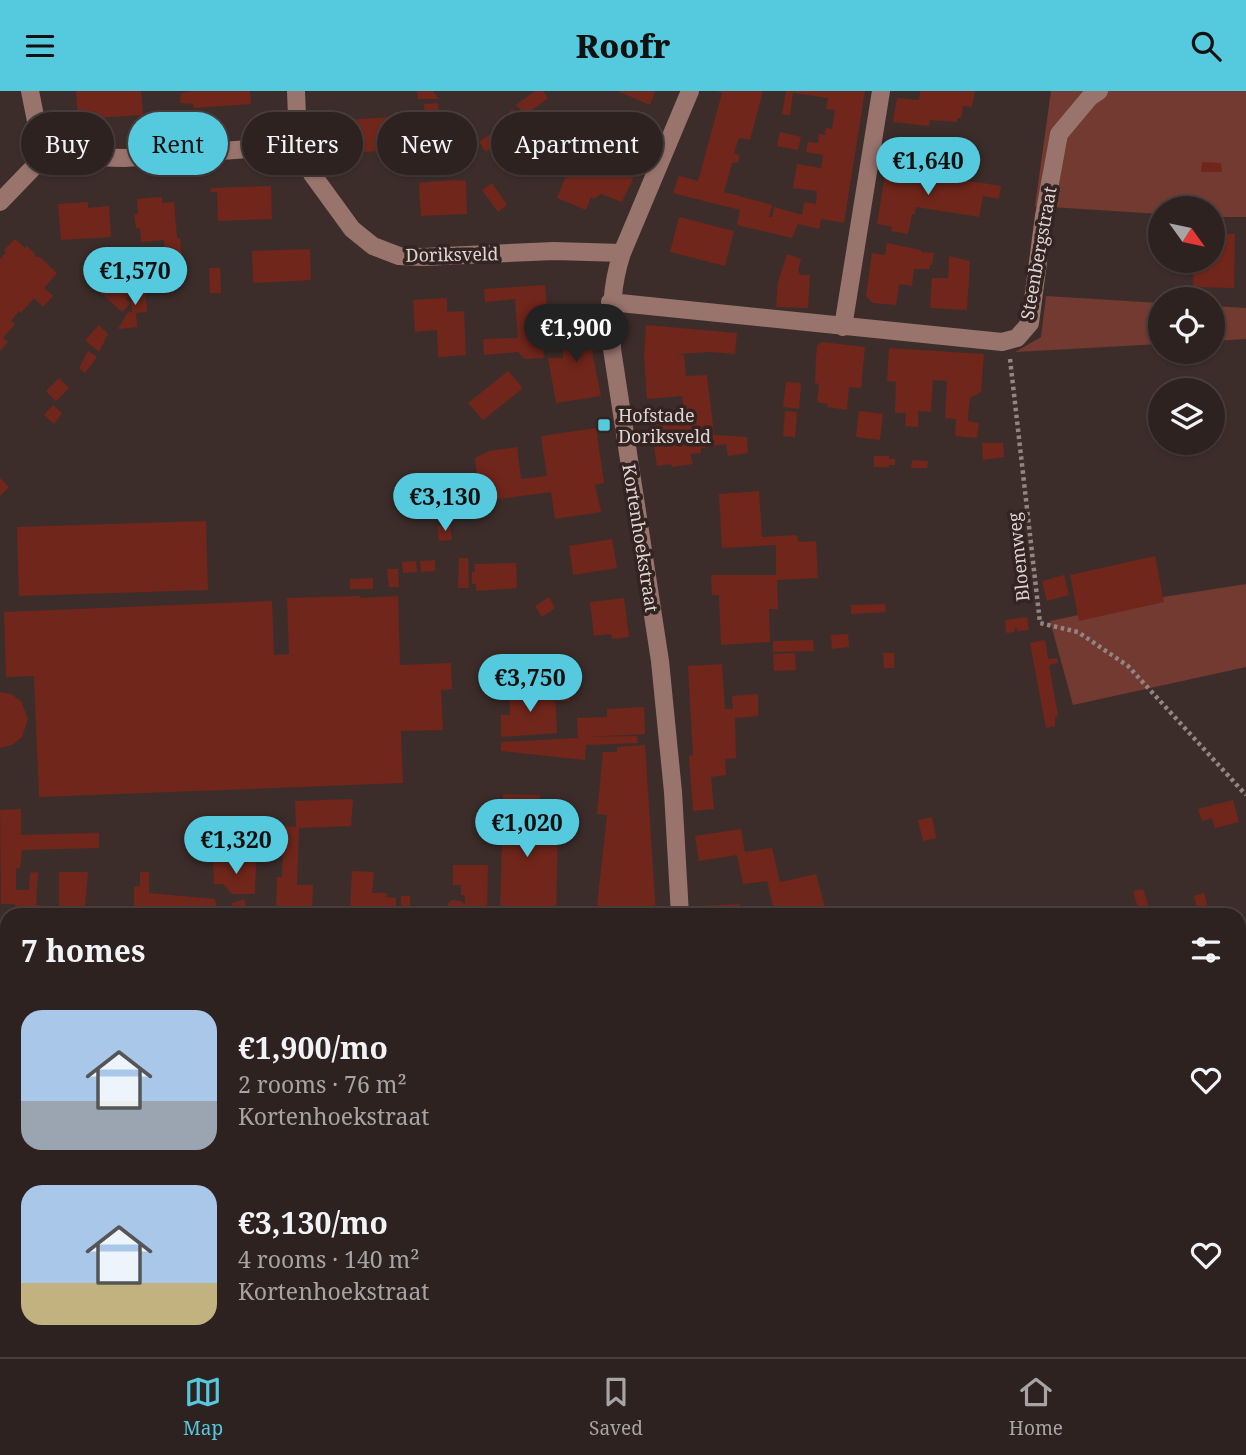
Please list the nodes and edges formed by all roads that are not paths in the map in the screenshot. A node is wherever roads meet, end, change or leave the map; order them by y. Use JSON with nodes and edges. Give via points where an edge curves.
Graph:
{"nodes":[{"id":1,"x":30,"y":91,"type":"edge"},
{"id":2,"x":296,"y":91,"type":"edge"},
{"id":3,"x":690,"y":91,"type":"edge"},
{"id":4,"x":881,"y":91,"type":"edge"},
{"id":5,"x":1099,"y":91,"type":"edge"},
{"id":6,"x":34,"y":112,"type":"edge"},
{"id":7,"x":297,"y":112,"type":"edge"},
{"id":8,"x":242,"y":149,"type":"edge"},
{"id":9,"x":114,"y":158,"type":"edge"},
{"id":10,"x":26,"y":175,"type":"edge"},
{"id":11,"x":313,"y":175,"type":"edge"},
{"id":12,"x":0,"y":202,"type":"edge"},
{"id":13,"x":622,"y":253,"type":"junction"},
{"id":14,"x":610,"y":302,"type":"junction"},
{"id":15,"x":843,"y":327,"type":"junction"},
{"id":16,"x":680,"y":908,"type":"edge"}],
"edges":[{"from":1,"to":6,"type":"street"},
{"from":2,"to":7,"type":"street","name":"Doriksveld"},
{"from":3,"to":13,"type":"street","name":"Kortenhoekstraat"},
{"from":4,"to":15,"type":"street"},
{"from":5,"to":15,"type":"street","name":"Steenbergstraat","via":[[1059,134],[1030,323],[1017,338],[1002,342]]},
{"from":8,"to":9,"type":"street"},
{"from":10,"to":12,"type":"street"},
{"from":11,"to":13,"type":"street","name":"Doriksveld","via":[[352,229],[373,246],[399,256]]},
{"from":13,"to":14,"type":"street","name":"Kortenhoekstraat"},
{"from":14,"to":15,"type":"street","name":"Steenbergstraat"},
{"from":14,"to":16,"type":"street","name":"Kortenhoekstraat","via":[[612,349],[660,661]]}]}
